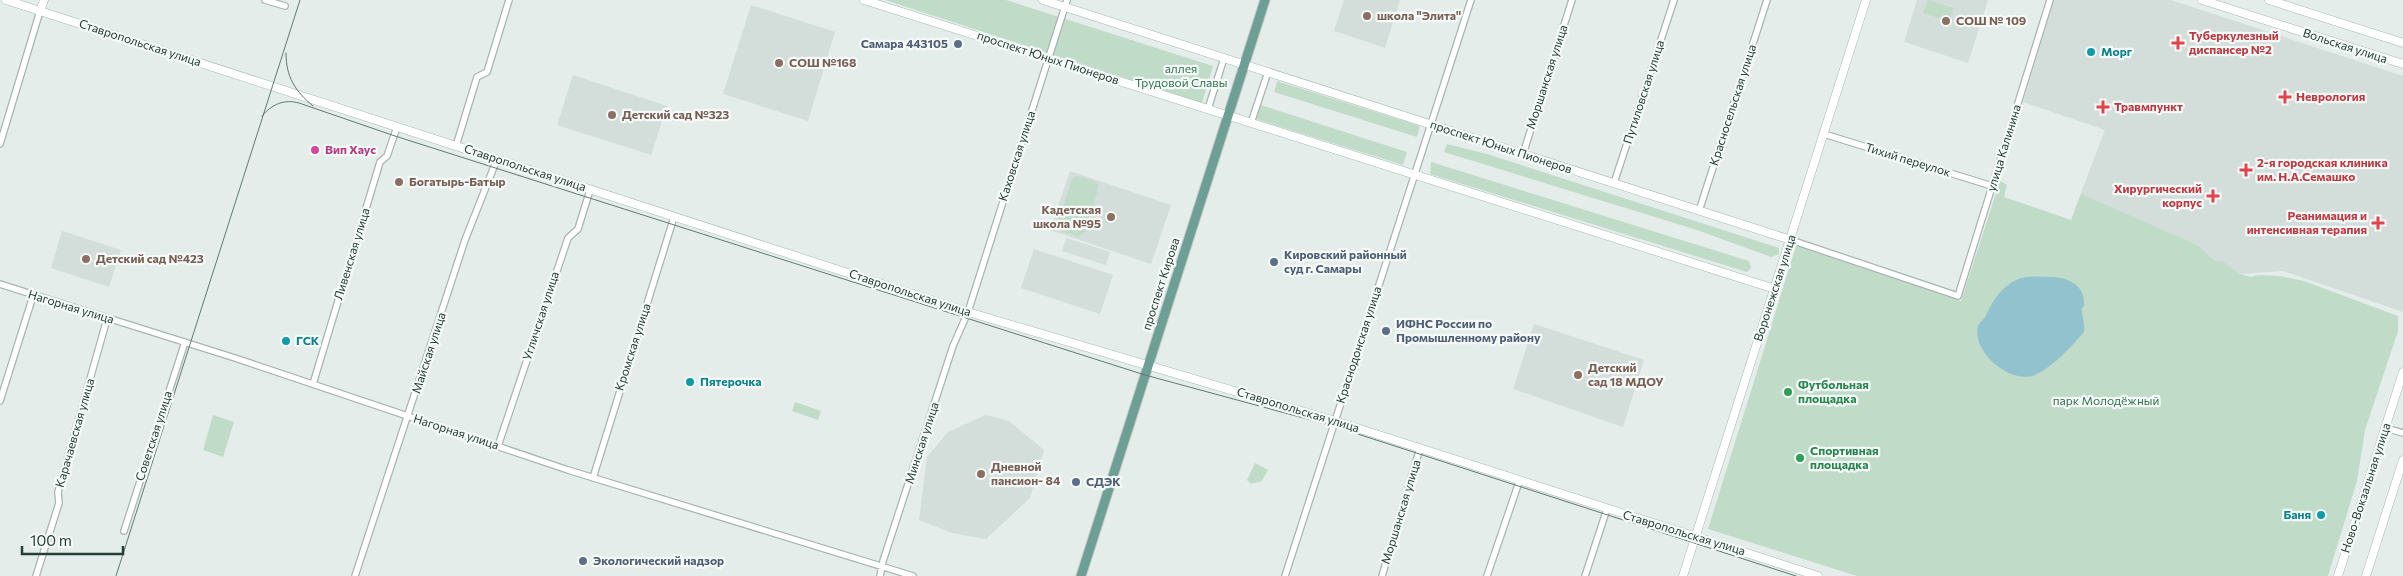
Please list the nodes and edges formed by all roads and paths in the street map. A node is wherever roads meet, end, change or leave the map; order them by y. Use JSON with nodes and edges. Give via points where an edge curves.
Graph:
{"nodes":[{"id":1,"x":6,"y":0,"type":"edge"},
{"id":2,"x":44,"y":0,"type":"edge"},
{"id":3,"x":265,"y":0,"type":"edge"},
{"id":4,"x":509,"y":0,"type":"edge"},
{"id":5,"x":864,"y":0,"type":"edge"},
{"id":6,"x":1043,"y":0,"type":"edge"},
{"id":7,"x":1265,"y":0,"type":"edge"},
{"id":8,"x":1471,"y":0,"type":"edge"},
{"id":9,"x":1572,"y":0,"type":"edge"},
{"id":10,"x":1674,"y":0,"type":"edge"},
{"id":11,"x":1767,"y":0,"type":"edge"},
{"id":12,"x":1866,"y":0,"type":"edge"},
{"id":13,"x":2050,"y":0,"type":"edge"},
{"id":14,"x":2202,"y":0,"type":"edge"},
{"id":15,"x":2269,"y":0,"type":"edge"},
{"id":16,"x":1066,"y":3,"type":"edge"},
{"id":17,"x":285,"y":6,"type":"dead end"},
{"id":18,"x":40,"y":11,"type":"junction"},
{"id":19,"x":2403,"y":43,"type":"edge"},
{"id":20,"x":1048,"y":58,"type":"junction"},
{"id":21,"x":1224,"y":58,"type":"junction"},
{"id":22,"x":2403,"y":64,"type":"edge"},
{"id":23,"x":1245,"y":65,"type":"junction"},
{"id":24,"x":1268,"y":72,"type":"junction"},
{"id":25,"x":1208,"y":109,"type":"junction"},
{"id":26,"x":1228,"y":116,"type":"junction"},
{"id":27,"x":1250,"y":122,"type":"junction"},
{"id":28,"x":1432,"y":125,"type":"junction"},
{"id":29,"x":397,"y":127,"type":"junction"},
{"id":30,"x":1824,"y":134,"type":"junction"},
{"id":31,"x":0,"y":144,"type":"edge"},
{"id":32,"x":456,"y":146,"type":"junction"},
{"id":33,"x":1523,"y":154,"type":"junction"},
{"id":34,"x":497,"y":160,"type":"junction"},
{"id":35,"x":1415,"y":175,"type":"junction"},
{"id":36,"x":1614,"y":183,"type":"junction"},
{"id":37,"x":1992,"y":186,"type":"junction"},
{"id":38,"x":590,"y":190,"type":"junction"},
{"id":39,"x":1699,"y":211,"type":"junction"},
{"id":40,"x":674,"y":217,"type":"junction"},
{"id":41,"x":1790,"y":240,"type":"junction"},
{"id":42,"x":0,"y":284,"type":"edge"},
{"id":43,"x":1775,"y":289,"type":"junction"},
{"id":44,"x":33,"y":296,"type":"junction"},
{"id":45,"x":1958,"y":296,"type":"joint"},
{"id":46,"x":968,"y":312,"type":"junction"},
{"id":47,"x":107,"y":319,"type":"junction"},
{"id":48,"x":185,"y":342,"type":"junction"},
{"id":49,"x":1148,"y":366,"type":"junction"},
{"id":50,"x":2403,"y":372,"type":"edge"},
{"id":51,"x":313,"y":384,"type":"junction"},
{"id":52,"x":0,"y":401,"type":"edge"},
{"id":53,"x":407,"y":416,"type":"junction"},
{"id":54,"x":1334,"y":421,"type":"junction"},
{"id":55,"x":2385,"y":428,"type":"junction"},
{"id":56,"x":2403,"y":433,"type":"edge"},
{"id":57,"x":498,"y":446,"type":"junction"},
{"id":58,"x":1420,"y":448,"type":"junction"},
{"id":59,"x":2403,"y":460,"type":"edge"},
{"id":60,"x":594,"y":478,"type":"junction"},
{"id":61,"x":1519,"y":482,"type":"junction"},
{"id":62,"x":1607,"y":509,"type":"junction"},
{"id":63,"x":124,"y":531,"type":"dead end"},
{"id":64,"x":1696,"y":536,"type":"junction"},
{"id":65,"x":883,"y":567,"type":"junction"},
{"id":66,"x":36,"y":576,"type":"edge"},
{"id":67,"x":355,"y":576,"type":"edge"},
{"id":68,"x":880,"y":576,"type":"edge"},
{"id":69,"x":913,"y":576,"type":"edge"},
{"id":70,"x":1081,"y":576,"type":"edge"},
{"id":71,"x":1285,"y":576,"type":"edge"},
{"id":72,"x":1382,"y":576,"type":"edge"},
{"id":73,"x":1487,"y":576,"type":"edge"},
{"id":74,"x":1585,"y":576,"type":"edge"},
{"id":75,"x":1683,"y":576,"type":"edge"},
{"id":76,"x":1818,"y":576,"type":"edge"},
{"id":77,"x":2338,"y":576,"type":"edge"},
{"id":78,"x":2366,"y":576,"type":"edge"}],
"edges":[{"from":1,"to":18,"type":"street","name":"Ставропольская улица"},
{"from":2,"to":18,"type":"street"},
{"from":3,"to":17,"type":"street"},
{"from":4,"to":32,"type":"street","via":[[486,72],[478,77]]},
{"from":5,"to":20,"type":"street","name":"проспект Юных Пионеров"},
{"from":6,"to":16,"type":"street","name":"проспект Юных Пионеров"},
{"from":7,"to":23,"type":"main road","name":"проспект Кирова"},
{"from":8,"to":28,"type":"street","name":"Краснодонская улица"},
{"from":9,"to":33,"type":"street","name":"Моршанская улица"},
{"from":10,"to":36,"type":"street","name":"Путиловская улица"},
{"from":11,"to":39,"type":"street","name":"Красносельская улица"},
{"from":12,"to":30,"type":"street","name":"Воронежская улица"},
{"from":13,"to":37,"type":"street","name":"улица Калинина"},
{"from":14,"to":22,"type":"street","name":"Вольская улица"},
{"from":15,"to":19,"type":"street","name":"Вольская улица"},
{"from":16,"to":20,"type":"street","name":"Каховская улица"},
{"from":16,"to":21,"type":"street","name":"проспект Юных Пионеров"},
{"from":18,"to":29,"type":"street","name":"Ставропольская улица"},
{"from":18,"to":31,"type":"street"},
{"from":20,"to":25,"type":"street","name":"проспект Юных Пионеров"},
{"from":20,"to":46,"type":"street","name":"Каховская улица"},
{"from":21,"to":23,"type":"street","name":"проспект Юных Пионеров"},
{"from":21,"to":25,"type":"street"},
{"from":23,"to":24,"type":"street","name":"проспект Юных Пионеров"},
{"from":23,"to":26,"type":"main road","name":"проспект Кирова"},
{"from":24,"to":27,"type":"street"},
{"from":24,"to":28,"type":"street","name":"проспект Юных Пионеров"},
{"from":25,"to":26,"type":"street","name":"проспект Юных Пионеров"},
{"from":26,"to":27,"type":"street","name":"проспект Юных Пионеров"},
{"from":26,"to":49,"type":"main road","name":"проспект Кирова"},
{"from":27,"to":35,"type":"street","name":"проспект Юных Пионеров"},
{"from":28,"to":33,"type":"street","name":"проспект Юных Пионеров"},
{"from":28,"to":35,"type":"street","name":"Краснодонская улица"},
{"from":29,"to":32,"type":"street","name":"Ставропольская улица"},
{"from":29,"to":51,"type":"street","name":"Ливенская улица","via":[[387,156],[380,162]]},
{"from":30,"to":37,"type":"street","name":"Тихий переулок"},
{"from":30,"to":41,"type":"street","name":"Воронежская улица"},
{"from":32,"to":34,"type":"street","name":"Ставропольская улица"},
{"from":33,"to":36,"type":"street","name":"проспект Юных Пионеров"},
{"from":34,"to":38,"type":"street","name":"Ставропольская улица"},
{"from":34,"to":53,"type":"street","name":"Майская улица","via":[[465,240]]},
{"from":35,"to":43,"type":"street","name":"проспект Юных Пионеров"},
{"from":35,"to":54,"type":"street","name":"Краснодонская улица"},
{"from":36,"to":39,"type":"street","name":"проспект Юных Пионеров"},
{"from":37,"to":45,"type":"street","name":"улица Калинина"},
{"from":38,"to":40,"type":"street","name":"Ставропольская улица"},
{"from":38,"to":57,"type":"street","name":"Угличская улица","via":[[578,229],[568,238]]},
{"from":39,"to":41,"type":"street","name":"проспект Юных Пионеров"},
{"from":40,"to":46,"type":"street","name":"Ставропольская улица"},
{"from":40,"to":60,"type":"street","name":"Кромская улица"},
{"from":41,"to":43,"type":"street","name":"Воронежская улица"},
{"from":41,"to":45,"type":"street","name":"проспект Юных Пионеров"},
{"from":42,"to":44,"type":"street","name":"Нагорная улица"},
{"from":43,"to":64,"type":"street","name":"Воронежская улица"},
{"from":44,"to":47,"type":"street","name":"Нагорная улица"},
{"from":44,"to":52,"type":"street"},
{"from":46,"to":49,"type":"street","name":"Ставропольская улица"},
{"from":46,"to":65,"type":"street","name":"Минская улица","via":[[953,346]]},
{"from":47,"to":48,"type":"street","name":"Нагорная улица"},
{"from":47,"to":66,"type":"street","name":"Карачаевская улица","via":[[58,492],[59,503]]},
{"from":48,"to":51,"type":"street","name":"Нагорная улица"},
{"from":48,"to":63,"type":"street","name":"Советская улица"},
{"from":49,"to":54,"type":"street","name":"Ставропольская улица"},
{"from":49,"to":70,"type":"main road","name":"проспект Кирова"},
{"from":50,"to":55,"type":"street","name":"Ново-Вокзальная улица"},
{"from":51,"to":53,"type":"street","name":"Нагорная улица"},
{"from":53,"to":57,"type":"street","name":"Нагорная улица"},
{"from":53,"to":67,"type":"street","name":"Майская улица"},
{"from":54,"to":58,"type":"street","name":"Ставропольская улица"},
{"from":54,"to":71,"type":"street","name":"Краснодонская улица"},
{"from":55,"to":56,"type":"street"},
{"from":55,"to":77,"type":"street","name":"Ново-Вокзальная улица"},
{"from":57,"to":60,"type":"street","name":"Нагорная улица"},
{"from":58,"to":61,"type":"street","name":"Ставропольская улица"},
{"from":58,"to":72,"type":"street","name":"Моршанская улица"},
{"from":59,"to":78,"type":"street"},
{"from":60,"to":65,"type":"street","name":"Нагорная улица"},
{"from":61,"to":62,"type":"street","name":"Ставропольская улица"},
{"from":61,"to":73,"type":"street"},
{"from":62,"to":64,"type":"street","name":"Ставропольская улица"},
{"from":62,"to":74,"type":"street"},
{"from":64,"to":75,"type":"street","name":"Воронежская улица"},
{"from":64,"to":76,"type":"street","name":"Ставропольская улица"},
{"from":65,"to":68,"type":"street","name":"Минская улица"},
{"from":65,"to":69,"type":"street","name":"Нагорная улица"}]}
